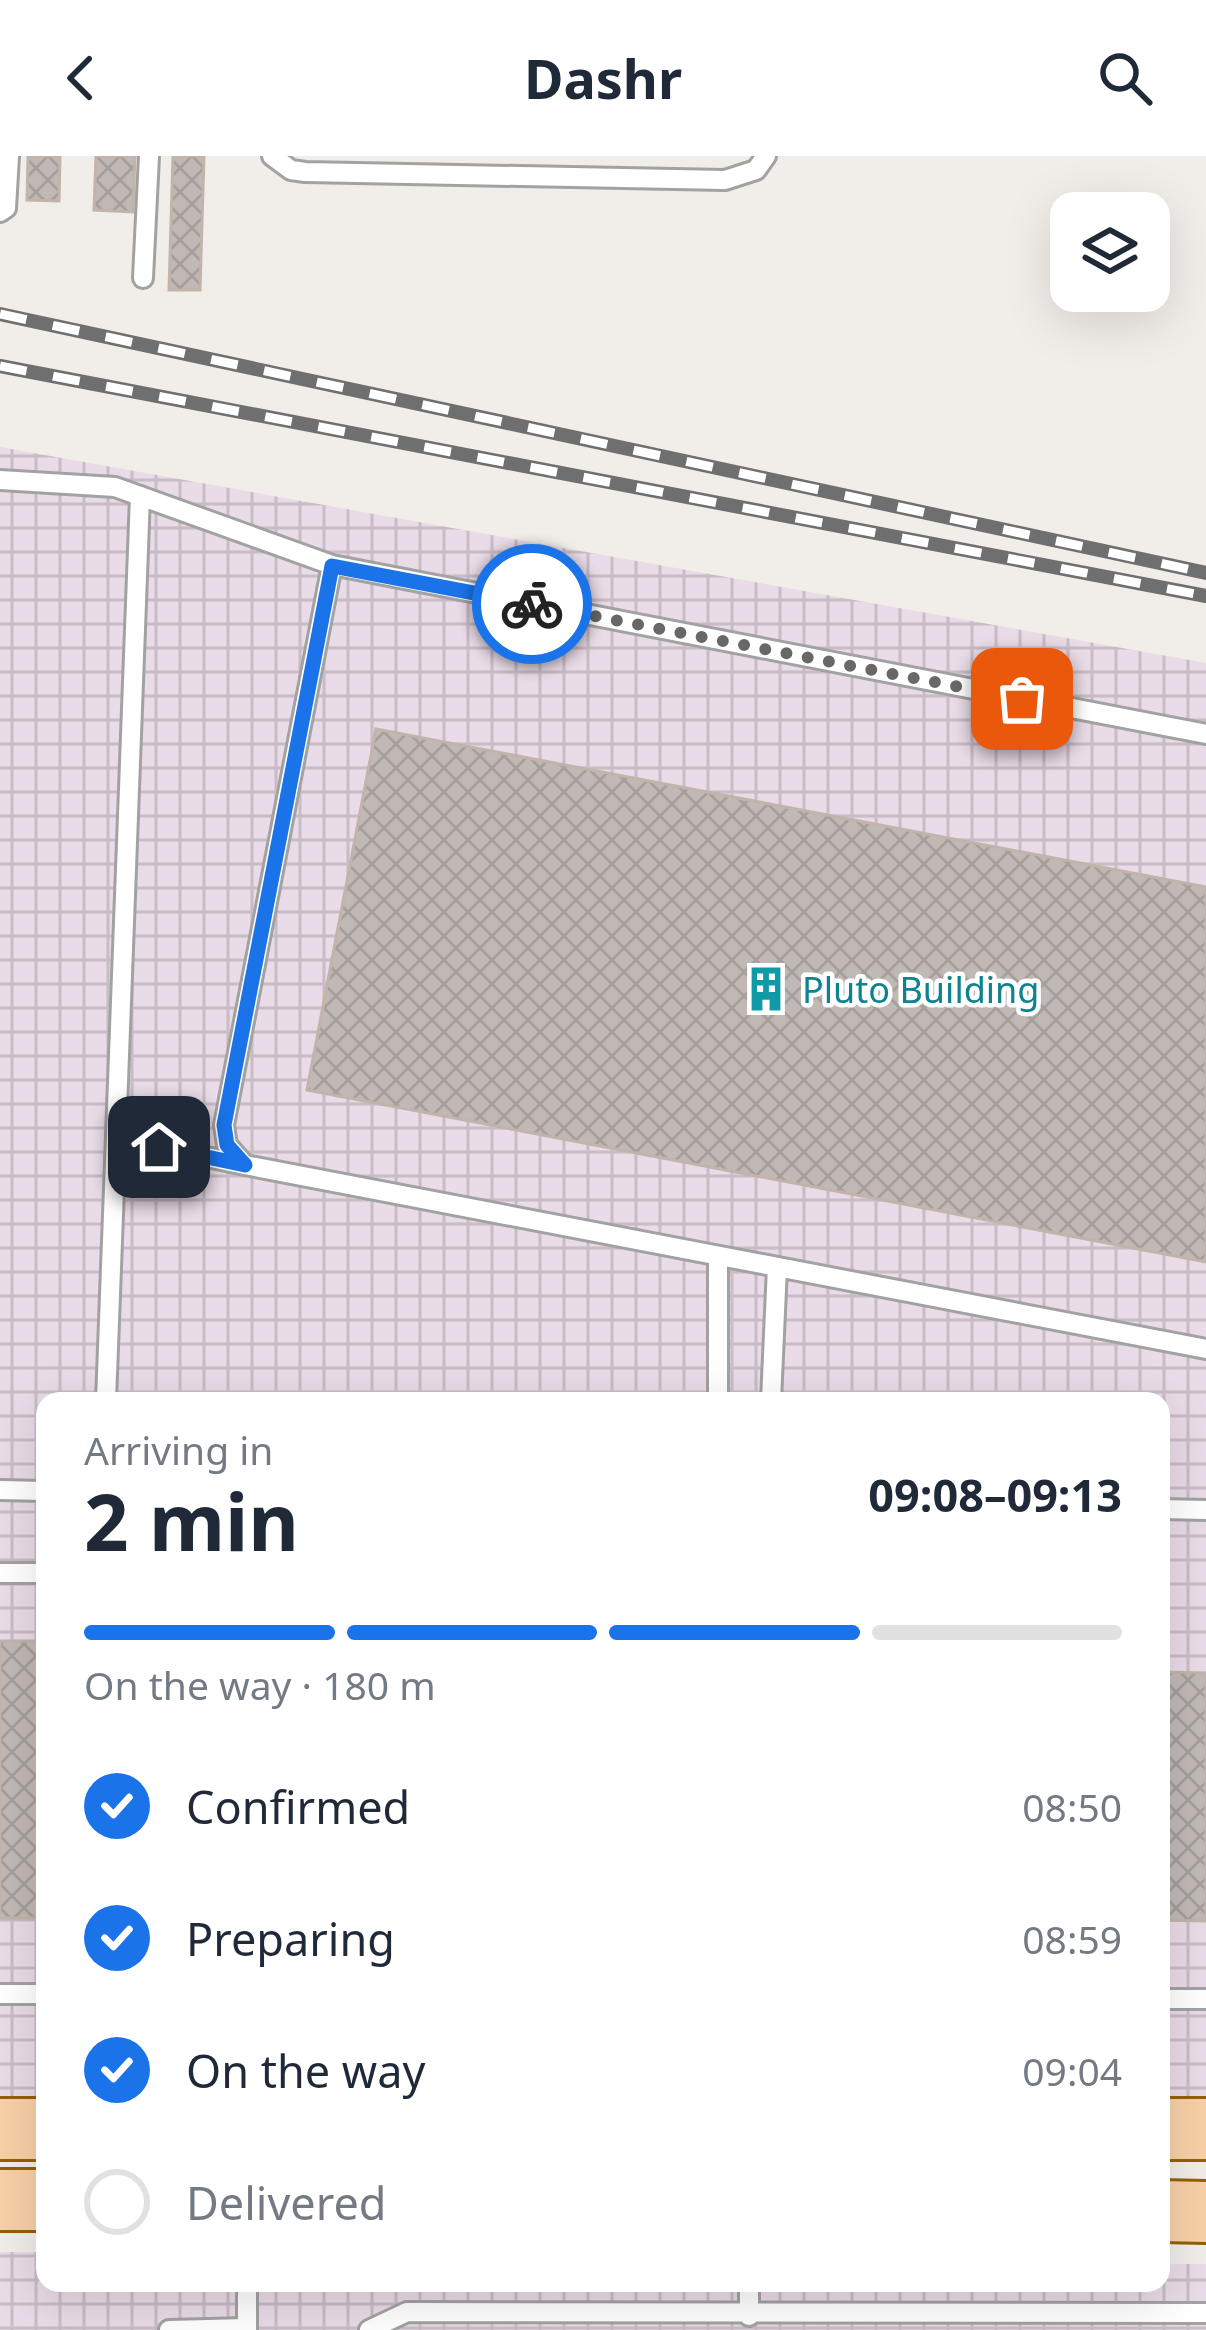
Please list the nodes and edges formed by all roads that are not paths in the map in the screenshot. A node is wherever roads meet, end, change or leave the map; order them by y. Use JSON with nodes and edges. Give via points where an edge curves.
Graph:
{"nodes":[{"id":1,"x":8,"y":156,"type":"edge"},
{"id":2,"x":149,"y":156,"type":"edge"},
{"id":3,"x":272,"y":156,"type":"edge"},
{"id":4,"x":766,"y":156,"type":"edge"},
{"id":5,"x":0,"y":212,"type":"edge"},
{"id":6,"x":143,"y":278,"type":"dead end"},
{"id":7,"x":0,"y":480,"type":"edge"},
{"id":8,"x":140,"y":496,"type":"junction"},
{"id":9,"x":332,"y":566,"type":"junction"},
{"id":10,"x":1206,"y":734,"type":"edge"},
{"id":11,"x":116,"y":1138,"type":"junction"},
{"id":12,"x":245,"y":1165,"type":"junction"},
{"id":13,"x":718,"y":1256,"type":"junction"},
{"id":14,"x":777,"y":1267,"type":"junction"},
{"id":15,"x":1206,"y":1349,"type":"edge"},
{"id":16,"x":106,"y":1392,"type":"edge"},
{"id":17,"x":718,"y":1392,"type":"edge"},
{"id":18,"x":771,"y":1392,"type":"edge"},
{"id":19,"x":0,"y":1490,"type":"edge"},
{"id":20,"x":36,"y":1491,"type":"edge"},
{"id":21,"x":1170,"y":1509,"type":"edge"},
{"id":22,"x":1206,"y":1510,"type":"edge"},
{"id":23,"x":0,"y":1573,"type":"edge"},
{"id":24,"x":36,"y":1573,"type":"edge"},
{"id":25,"x":0,"y":1994,"type":"edge"},
{"id":26,"x":36,"y":1994,"type":"edge"},
{"id":27,"x":1170,"y":1999,"type":"edge"},
{"id":28,"x":1206,"y":2000,"type":"edge"},
{"id":29,"x":0,"y":2129,"type":"edge"},
{"id":30,"x":36,"y":2129,"type":"edge"},
{"id":31,"x":1170,"y":2129,"type":"edge"},
{"id":32,"x":1206,"y":2129,"type":"edge"},
{"id":33,"x":0,"y":2200,"type":"edge"},
{"id":34,"x":36,"y":2200,"type":"edge"},
{"id":35,"x":1170,"y":2211,"type":"edge"},
{"id":36,"x":1206,"y":2212,"type":"edge"},
{"id":37,"x":247,"y":2292,"type":"edge"},
{"id":38,"x":749,"y":2292,"type":"edge"},
{"id":39,"x":1206,"y":2313,"type":"edge"},
{"id":40,"x":749,"y":2316,"type":"junction"},
{"id":41,"x":247,"y":2329,"type":"edge"},
{"id":42,"x":169,"y":2330,"type":"edge"},
{"id":43,"x":370,"y":2330,"type":"edge"}],
"edges":[{"from":1,"to":5,"type":"lane"},
{"from":2,"to":6,"type":"lane"},
{"from":3,"to":4,"type":"lane","via":[[304,172],[725,180],[756,170]]},
{"from":7,"to":8,"type":"lane","via":[[116,487]]},
{"from":8,"to":9,"type":"lane"},
{"from":8,"to":11,"type":"lane"},
{"from":9,"to":10,"type":"lane"},
{"from":9,"to":12,"type":"lane","via":[[224,1125],[227,1145]]},
{"from":11,"to":12,"type":"lane"},
{"from":11,"to":16,"type":"lane"},
{"from":12,"to":13,"type":"lane"},
{"from":13,"to":14,"type":"lane"},
{"from":13,"to":17,"type":"lane"},
{"from":14,"to":15,"type":"lane"},
{"from":14,"to":18,"type":"lane"},
{"from":19,"to":20,"type":"lane"},
{"from":21,"to":22,"type":"lane"},
{"from":23,"to":24,"type":"lane"},
{"from":25,"to":26,"type":"lane"},
{"from":27,"to":28,"type":"lane"},
{"from":29,"to":30,"type":"main road"},
{"from":31,"to":32,"type":"main road"},
{"from":33,"to":34,"type":"main road"},
{"from":35,"to":36,"type":"main road"},
{"from":37,"to":41,"type":"lane"},
{"from":38,"to":40,"type":"lane"},
{"from":39,"to":40,"type":"lane"},
{"from":40,"to":43,"type":"lane","via":[[407,2312]]},
{"from":41,"to":42,"type":"lane"}]}
